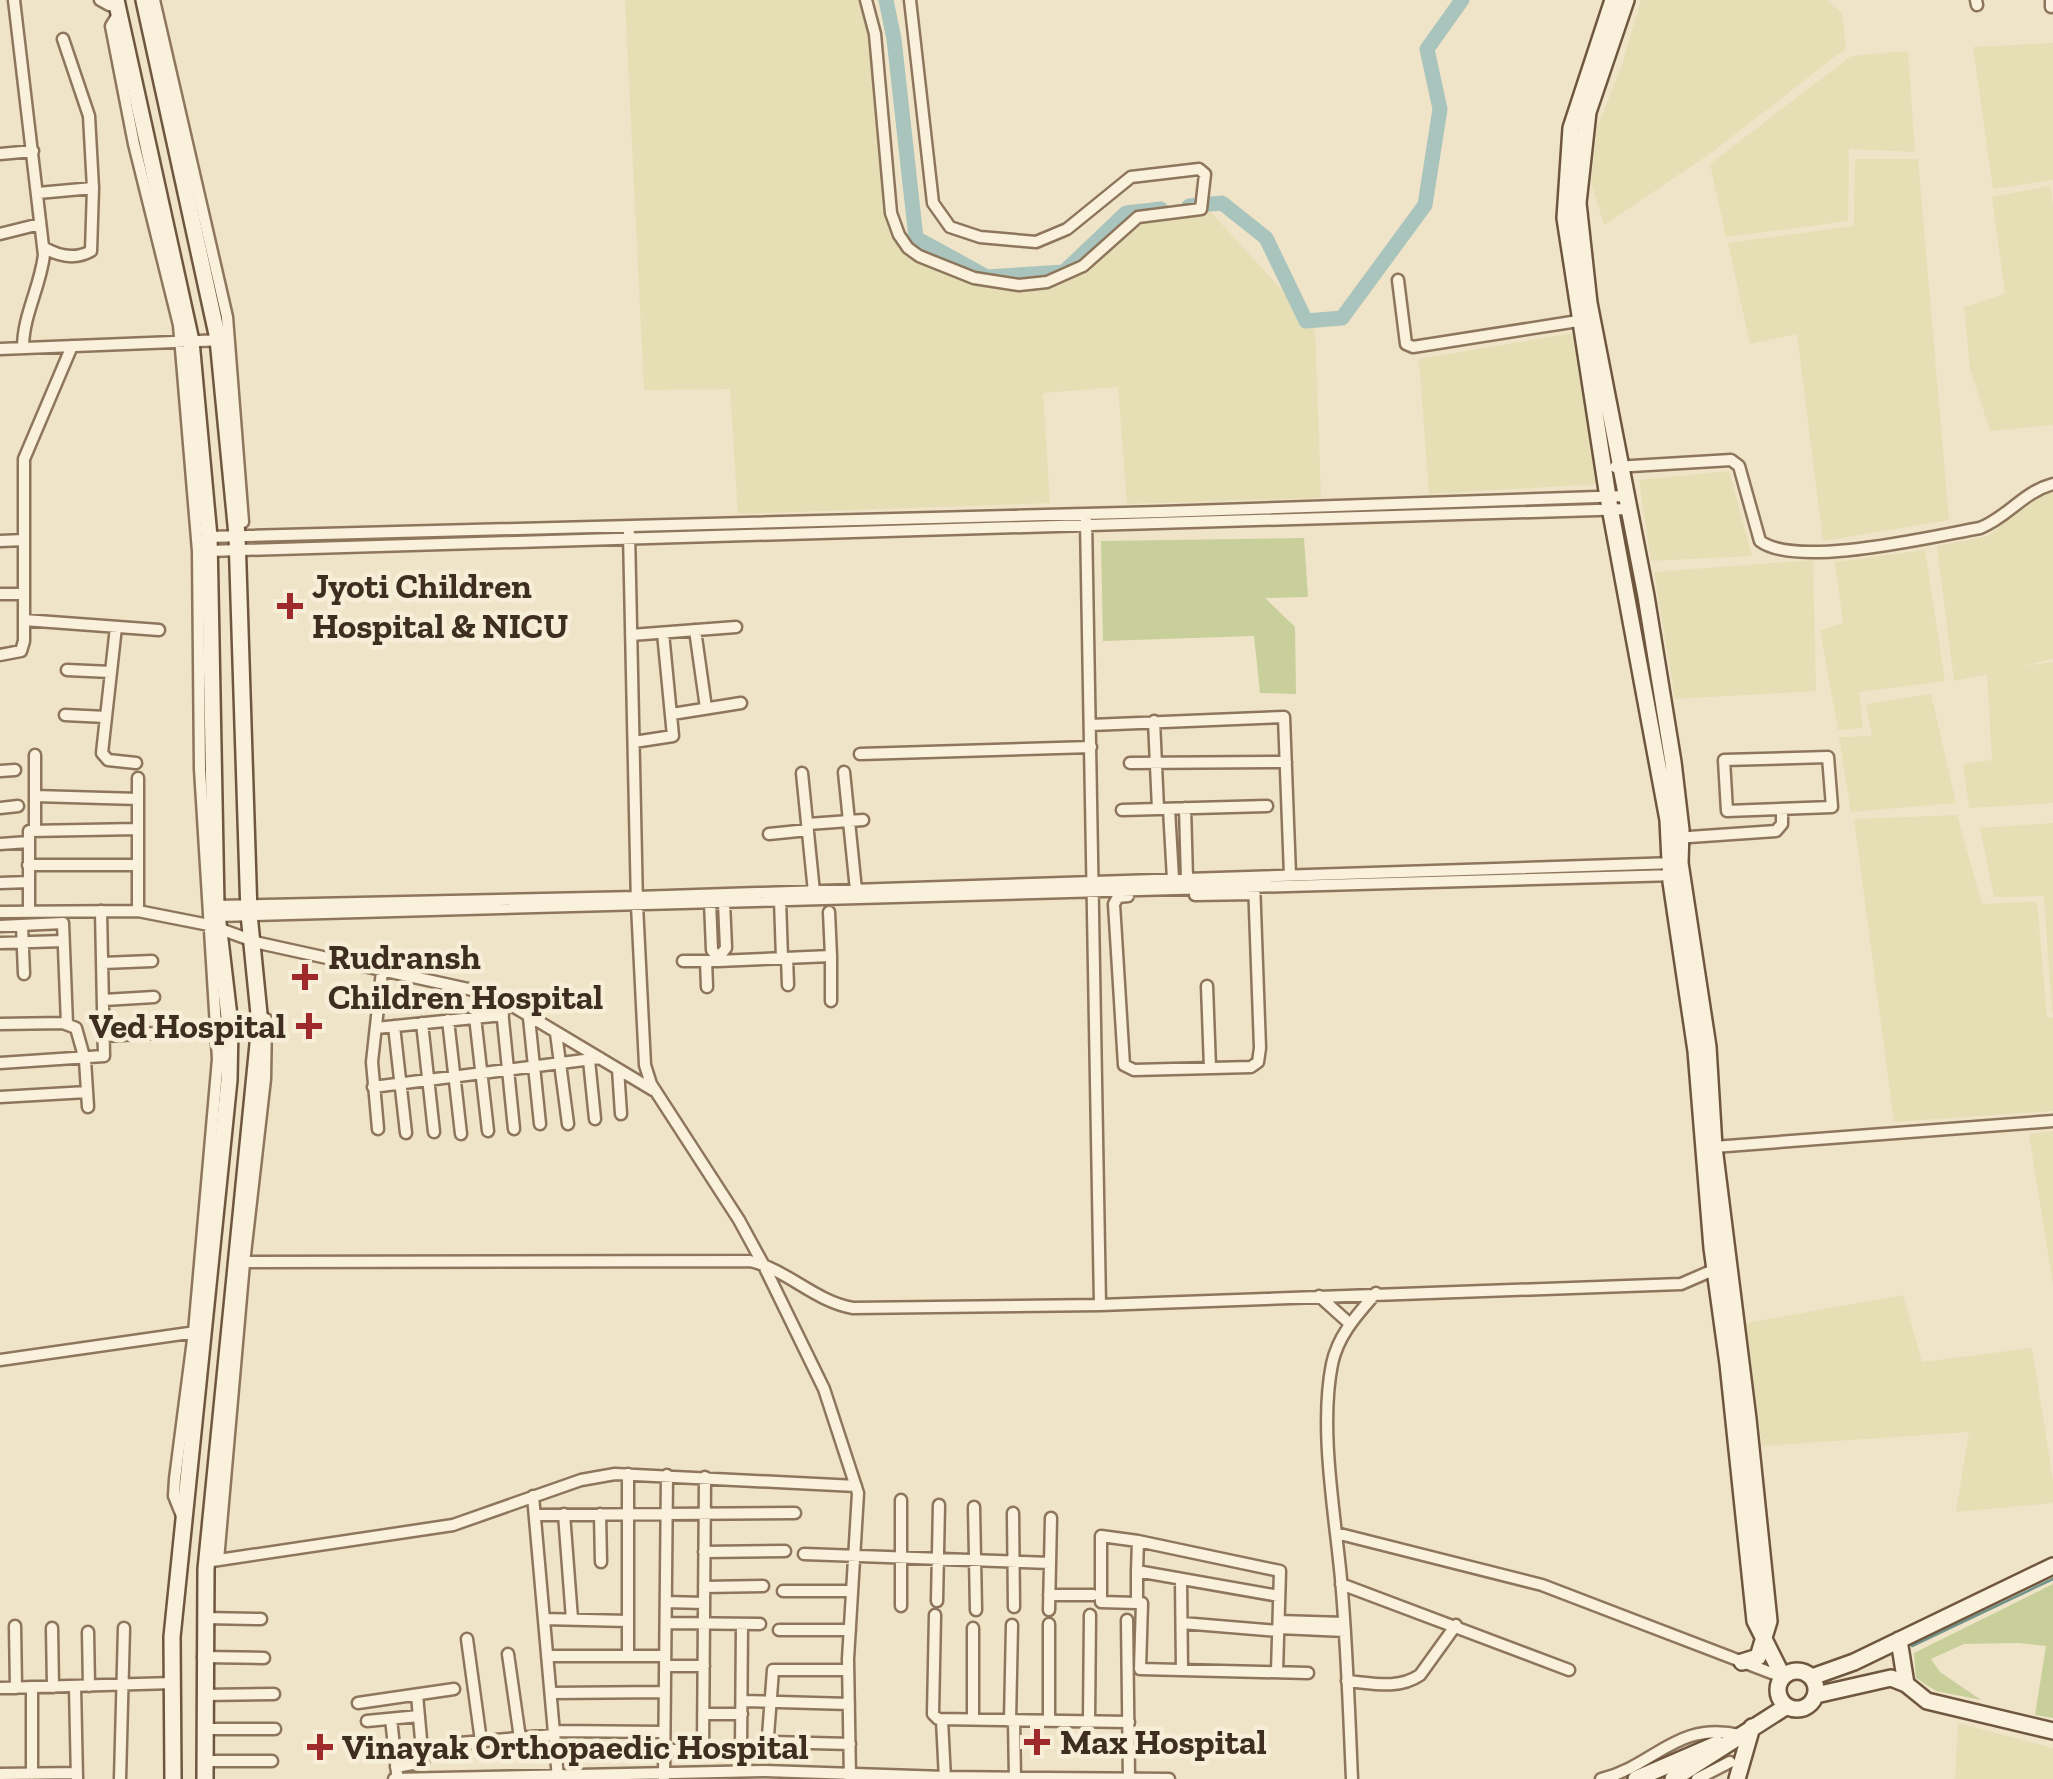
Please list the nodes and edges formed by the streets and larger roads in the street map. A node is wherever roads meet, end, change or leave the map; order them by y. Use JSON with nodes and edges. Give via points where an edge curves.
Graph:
{"nodes":[{"id":1,"x":14,"y":0,"type":"edge"},
{"id":2,"x":100,"y":0,"type":"edge"},
{"id":3,"x":144,"y":0,"type":"edge"},
{"id":4,"x":154,"y":0,"type":"edge"},
{"id":5,"x":866,"y":0,"type":"edge"},
{"id":6,"x":910,"y":0,"type":"edge"},
{"id":7,"x":1614,"y":0,"type":"edge"},
{"id":8,"x":1626,"y":0,"type":"edge"},
{"id":9,"x":118,"y":6,"type":"edge"},
{"id":10,"x":64,"y":39,"type":"dead end"},
{"id":11,"x":32,"y":151,"type":"junction"},
{"id":12,"x":0,"y":154,"type":"edge"},
{"id":13,"x":93,"y":188,"type":"junction"},
{"id":14,"x":38,"y":193,"type":"junction"},
{"id":15,"x":1571,"y":202,"type":"junction"},
{"id":16,"x":40,"y":224,"type":"junction"},
{"id":17,"x":0,"y":234,"type":"edge"},
{"id":18,"x":44,"y":247,"type":"junction"},
{"id":19,"x":1398,"y":280,"type":"dead end"},
{"id":20,"x":1578,"y":321,"type":"junction"},
{"id":21,"x":224,"y":340,"type":"junction"},
{"id":22,"x":186,"y":341,"type":"junction"},
{"id":23,"x":72,"y":346,"type":"junction"},
{"id":24,"x":23,"y":348,"type":"junction"},
{"id":25,"x":0,"y":349,"type":"edge"},
{"id":26,"x":1621,"y":466,"type":"junction"},
{"id":27,"x":1604,"y":472,"type":"junction"},
{"id":28,"x":2053,"y":484,"type":"edge"},
{"id":29,"x":1588,"y":497,"type":"junction"},
{"id":30,"x":1609,"y":503,"type":"junction"},
{"id":31,"x":1629,"y":503,"type":"junction"},
{"id":32,"x":1086,"y":520,"type":"junction"},
{"id":33,"x":629,"y":532,"type":"junction"},
{"id":34,"x":0,"y":540,"type":"edge"},
{"id":35,"x":24,"y":540,"type":"junction"},
{"id":36,"x":240,"y":542,"type":"junction"},
{"id":37,"x":209,"y":544,"type":"junction"},
{"id":38,"x":0,"y":594,"type":"edge"},
{"id":39,"x":24,"y":594,"type":"junction"},
{"id":40,"x":24,"y":620,"type":"junction"},
{"id":41,"x":116,"y":626,"type":"junction"},
{"id":42,"x":736,"y":627,"type":"dead end"},
{"id":43,"x":159,"y":630,"type":"dead end"},
{"id":44,"x":695,"y":630,"type":"junction"},
{"id":45,"x":663,"y":633,"type":"junction"},
{"id":46,"x":631,"y":635,"type":"junction"},
{"id":47,"x":0,"y":655,"type":"edge"},
{"id":48,"x":67,"y":670,"type":"dead end"},
{"id":49,"x":111,"y":672,"type":"junction"},
{"id":50,"x":742,"y":703,"type":"dead end"},
{"id":51,"x":706,"y":708,"type":"junction"},
{"id":52,"x":672,"y":714,"type":"junction"},
{"id":53,"x":65,"y":715,"type":"dead end"},
{"id":54,"x":106,"y":718,"type":"junction"},
{"id":55,"x":1154,"y":721,"type":"junction"},
{"id":56,"x":1091,"y":726,"type":"junction"},
{"id":57,"x":634,"y":742,"type":"junction"},
{"id":58,"x":1092,"y":748,"type":"junction"},
{"id":59,"x":860,"y":754,"type":"dead end"},
{"id":60,"x":35,"y":755,"type":"dead end"},
{"id":61,"x":1155,"y":762,"type":"junction"},
{"id":62,"x":1286,"y":762,"type":"junction"},
{"id":63,"x":136,"y":763,"type":"dead end"},
{"id":64,"x":1130,"y":763,"type":"dead end"},
{"id":65,"x":15,"y":770,"type":"dead end"},
{"id":66,"x":0,"y":771,"type":"edge"},
{"id":67,"x":844,"y":772,"type":"dead end"},
{"id":68,"x":802,"y":773,"type":"dead end"},
{"id":69,"x":138,"y":778,"type":"dead end"},
{"id":70,"x":35,"y":796,"type":"junction"},
{"id":71,"x":138,"y":799,"type":"junction"},
{"id":72,"x":18,"y":806,"type":"dead end"},
{"id":73,"x":1267,"y":806,"type":"dead end"},
{"id":74,"x":0,"y":808,"type":"edge"},
{"id":75,"x":1185,"y":808,"type":"junction"},
{"id":76,"x":1163,"y":809,"type":"junction"},
{"id":77,"x":1782,"y":809,"type":"junction"},
{"id":78,"x":1122,"y":810,"type":"dead end"},
{"id":79,"x":863,"y":820,"type":"dead end"},
{"id":80,"x":849,"y":821,"type":"junction"},
{"id":81,"x":808,"y":827,"type":"junction"},
{"id":82,"x":138,"y":829,"type":"junction"},
{"id":83,"x":35,"y":830,"type":"junction"},
{"id":84,"x":769,"y":834,"type":"dead end"},
{"id":85,"x":1675,"y":838,"type":"junction"},
{"id":86,"x":28,"y":842,"type":"junction"},
{"id":87,"x":0,"y":844,"type":"edge"},
{"id":88,"x":28,"y":865,"type":"junction"},
{"id":89,"x":138,"y":865,"type":"junction"},
{"id":90,"x":1676,"y":869,"type":"junction"},
{"id":91,"x":1290,"y":875,"type":"junction"},
{"id":92,"x":1187,"y":878,"type":"junction"},
{"id":93,"x":1172,"y":879,"type":"junction"},
{"id":94,"x":28,"y":882,"type":"junction"},
{"id":95,"x":0,"y":883,"type":"edge"},
{"id":96,"x":1095,"y":886,"type":"junction"},
{"id":97,"x":1254,"y":886,"type":"junction"},
{"id":98,"x":856,"y":890,"type":"junction"},
{"id":99,"x":814,"y":892,"type":"junction"},
{"id":100,"x":780,"y":900,"type":"junction"},
{"id":101,"x":637,"y":901,"type":"junction"},
{"id":102,"x":710,"y":902,"type":"junction"},
{"id":103,"x":724,"y":902,"type":"junction"},
{"id":104,"x":29,"y":910,"type":"junction"},
{"id":105,"x":101,"y":910,"type":"junction"},
{"id":106,"x":138,"y":910,"type":"junction"},
{"id":107,"x":252,"y":910,"type":"junction"},
{"id":108,"x":0,"y":912,"type":"edge"},
{"id":109,"x":829,"y":912,"type":"dead end"},
{"id":110,"x":215,"y":919,"type":"junction"},
{"id":111,"x":22,"y":925,"type":"junction"},
{"id":112,"x":0,"y":926,"type":"edge"},
{"id":113,"x":1096,"y":938,"type":"junction"},
{"id":114,"x":1116,"y":938,"type":"junction"},
{"id":115,"x":64,"y":941,"type":"junction"},
{"id":116,"x":255,"y":941,"type":"junction"},
{"id":117,"x":23,"y":942,"type":"junction"},
{"id":118,"x":0,"y":943,"type":"edge"},
{"id":119,"x":831,"y":956,"type":"junction"},
{"id":120,"x":785,"y":958,"type":"junction"},
{"id":121,"x":152,"y":960,"type":"dead end"},
{"id":122,"x":714,"y":960,"type":"junction"},
{"id":123,"x":683,"y":961,"type":"dead end"},
{"id":124,"x":103,"y":963,"type":"junction"},
{"id":125,"x":382,"y":971,"type":"junction"},
{"id":126,"x":24,"y":974,"type":"dead end"},
{"id":127,"x":788,"y":985,"type":"dead end"},
{"id":128,"x":1206,"y":986,"type":"dead end"},
{"id":129,"x":707,"y":987,"type":"dead end"},
{"id":130,"x":154,"y":998,"type":"dead end"},
{"id":131,"x":104,"y":1000,"type":"junction"},
{"id":132,"x":501,"y":1000,"type":"junction"},
{"id":133,"x":831,"y":1001,"type":"dead end"},
{"id":134,"x":502,"y":1014,"type":"junction"},
{"id":135,"x":475,"y":1018,"type":"junction"},
{"id":136,"x":529,"y":1018,"type":"junction"},
{"id":137,"x":448,"y":1020,"type":"junction"},
{"id":138,"x":422,"y":1023,"type":"junction"},
{"id":139,"x":0,"y":1024,"type":"edge"},
{"id":140,"x":66,"y":1024,"type":"junction"},
{"id":141,"x":394,"y":1026,"type":"junction"},
{"id":142,"x":376,"y":1028,"type":"junction"},
{"id":143,"x":157,"y":1033,"type":"dead end"},
{"id":144,"x":556,"y":1033,"type":"junction"},
{"id":145,"x":105,"y":1036,"type":"junction"},
{"id":146,"x":594,"y":1059,"type":"junction"},
{"id":147,"x":85,"y":1060,"type":"junction"},
{"id":148,"x":0,"y":1063,"type":"edge"},
{"id":149,"x":560,"y":1063,"type":"junction"},
{"id":150,"x":535,"y":1066,"type":"junction"},
{"id":151,"x":1210,"y":1068,"type":"junction"},
{"id":152,"x":618,"y":1069,"type":"junction"},
{"id":153,"x":508,"y":1070,"type":"junction"},
{"id":154,"x":480,"y":1074,"type":"junction"},
{"id":155,"x":453,"y":1077,"type":"junction"},
{"id":156,"x":428,"y":1080,"type":"junction"},
{"id":157,"x":401,"y":1083,"type":"junction"},
{"id":158,"x":373,"y":1087,"type":"junction"},
{"id":159,"x":87,"y":1092,"type":"junction"},
{"id":160,"x":657,"y":1092,"type":"junction"},
{"id":161,"x":0,"y":1097,"type":"edge"},
{"id":162,"x":88,"y":1107,"type":"dead end"},
{"id":163,"x":621,"y":1114,"type":"dead end"},
{"id":164,"x":595,"y":1120,"type":"dead end"},
{"id":165,"x":2053,"y":1121,"type":"edge"},
{"id":166,"x":540,"y":1124,"type":"dead end"},
{"id":167,"x":568,"y":1124,"type":"dead end"},
{"id":168,"x":378,"y":1129,"type":"dead end"},
{"id":169,"x":514,"y":1129,"type":"dead end"},
{"id":170,"x":488,"y":1131,"type":"dead end"},
{"id":171,"x":434,"y":1132,"type":"dead end"},
{"id":172,"x":406,"y":1133,"type":"dead end"},
{"id":173,"x":461,"y":1134,"type":"dead end"},
{"id":174,"x":1714,"y":1146,"type":"junction"},
{"id":175,"x":240,"y":1262,"type":"junction"},
{"id":176,"x":764,"y":1264,"type":"junction"},
{"id":177,"x":1722,"y":1266,"type":"junction"},
{"id":178,"x":1376,"y":1294,"type":"junction"},
{"id":179,"x":1318,"y":1296,"type":"junction"},
{"id":180,"x":1100,"y":1304,"type":"junction"},
{"id":181,"x":1350,"y":1323,"type":"junction"},
{"id":182,"x":198,"y":1332,"type":"junction"},
{"id":183,"x":0,"y":1360,"type":"edge"},
{"id":184,"x":628,"y":1474,"type":"junction"},
{"id":185,"x":668,"y":1475,"type":"junction"},
{"id":186,"x":705,"y":1477,"type":"junction"},
{"id":187,"x":856,"y":1486,"type":"junction"},
{"id":188,"x":533,"y":1496,"type":"junction"},
{"id":189,"x":900,"y":1500,"type":"dead end"},
{"id":190,"x":939,"y":1506,"type":"dead end"},
{"id":191,"x":974,"y":1507,"type":"dead end"},
{"id":192,"x":667,"y":1513,"type":"junction"},
{"id":193,"x":704,"y":1513,"type":"junction"},
{"id":194,"x":795,"y":1513,"type":"dead end"},
{"id":195,"x":1014,"y":1513,"type":"dead end"},
{"id":196,"x":564,"y":1514,"type":"junction"},
{"id":197,"x":600,"y":1514,"type":"junction"},
{"id":198,"x":628,"y":1514,"type":"junction"},
{"id":199,"x":535,"y":1515,"type":"junction"},
{"id":200,"x":1051,"y":1518,"type":"dead end"},
{"id":201,"x":1336,"y":1534,"type":"junction"},
{"id":202,"x":1138,"y":1541,"type":"junction"},
{"id":203,"x":785,"y":1550,"type":"dead end"},
{"id":204,"x":704,"y":1552,"type":"junction"},
{"id":205,"x":804,"y":1554,"type":"dead end"},
{"id":206,"x":854,"y":1555,"type":"junction"},
{"id":207,"x":901,"y":1557,"type":"junction"},
{"id":208,"x":937,"y":1559,"type":"junction"},
{"id":209,"x":975,"y":1560,"type":"junction"},
{"id":210,"x":212,"y":1561,"type":"junction"},
{"id":211,"x":1014,"y":1561,"type":"junction"},
{"id":212,"x":600,"y":1562,"type":"dead end"},
{"id":213,"x":1050,"y":1563,"type":"junction"},
{"id":214,"x":2053,"y":1566,"type":"edge"},
{"id":215,"x":1137,"y":1571,"type":"junction"},
{"id":216,"x":1181,"y":1580,"type":"junction"},
{"id":217,"x":1342,"y":1584,"type":"junction"},
{"id":218,"x":763,"y":1586,"type":"dead end"},
{"id":219,"x":704,"y":1587,"type":"junction"},
{"id":220,"x":783,"y":1591,"type":"dead end"},
{"id":221,"x":852,"y":1592,"type":"junction"},
{"id":222,"x":1093,"y":1594,"type":"dead end"},
{"id":223,"x":1049,"y":1596,"type":"junction"},
{"id":224,"x":1280,"y":1596,"type":"junction"},
{"id":225,"x":937,"y":1601,"type":"dead end"},
{"id":226,"x":666,"y":1602,"type":"junction"},
{"id":227,"x":704,"y":1602,"type":"junction"},
{"id":228,"x":1137,"y":1602,"type":"junction"},
{"id":229,"x":901,"y":1606,"type":"dead end"},
{"id":230,"x":1014,"y":1607,"type":"dead end"},
{"id":231,"x":976,"y":1610,"type":"dead end"},
{"id":232,"x":1049,"y":1610,"type":"dead end"},
{"id":233,"x":1090,"y":1614,"type":"dead end"},
{"id":234,"x":935,"y":1615,"type":"dead end"},
{"id":235,"x":204,"y":1618,"type":"junction"},
{"id":236,"x":261,"y":1619,"type":"dead end"},
{"id":237,"x":544,"y":1619,"type":"junction"},
{"id":238,"x":572,"y":1620,"type":"junction"},
{"id":239,"x":1127,"y":1620,"type":"dead end"},
{"id":240,"x":628,"y":1621,"type":"junction"},
{"id":241,"x":666,"y":1624,"type":"junction"},
{"id":242,"x":704,"y":1624,"type":"junction"},
{"id":243,"x":742,"y":1624,"type":"junction"},
{"id":244,"x":760,"y":1624,"type":"dead end"},
{"id":245,"x":1012,"y":1624,"type":"dead end"},
{"id":246,"x":1048,"y":1624,"type":"dead end"},
{"id":247,"x":1182,"y":1624,"type":"junction"},
{"id":248,"x":1456,"y":1625,"type":"junction"},
{"id":249,"x":15,"y":1626,"type":"dead end"},
{"id":250,"x":1278,"y":1627,"type":"junction"},
{"id":251,"x":1344,"y":1627,"type":"junction"},
{"id":252,"x":52,"y":1628,"type":"dead end"},
{"id":253,"x":124,"y":1628,"type":"dead end"},
{"id":254,"x":973,"y":1628,"type":"dead end"},
{"id":255,"x":778,"y":1630,"type":"dead end"},
{"id":256,"x":850,"y":1630,"type":"junction"},
{"id":257,"x":88,"y":1632,"type":"dead end"},
{"id":258,"x":1764,"y":1636,"type":"junction"},
{"id":259,"x":467,"y":1640,"type":"dead end"},
{"id":260,"x":1901,"y":1651,"type":"junction"},
{"id":261,"x":508,"y":1654,"type":"dead end"},
{"id":262,"x":547,"y":1656,"type":"junction"},
{"id":263,"x":628,"y":1656,"type":"junction"},
{"id":264,"x":203,"y":1658,"type":"junction"},
{"id":265,"x":264,"y":1658,"type":"dead end"},
{"id":266,"x":665,"y":1661,"type":"junction"},
{"id":267,"x":1742,"y":1662,"type":"junction"},
{"id":268,"x":704,"y":1666,"type":"junction"},
{"id":269,"x":848,"y":1670,"type":"junction"},
{"id":270,"x":1182,"y":1670,"type":"junction"},
{"id":271,"x":1569,"y":1670,"type":"dead end"},
{"id":272,"x":1277,"y":1672,"type":"junction"},
{"id":273,"x":1308,"y":1673,"type":"dead end"},
{"id":274,"x":1783,"y":1677,"type":"junction"},
{"id":275,"x":1812,"y":1677,"type":"junction"},
{"id":276,"x":1348,"y":1681,"type":"junction"},
{"id":277,"x":173,"y":1683,"type":"junction"},
{"id":278,"x":1906,"y":1684,"type":"junction"},
{"id":279,"x":122,"y":1685,"type":"junction"},
{"id":280,"x":76,"y":1686,"type":"junction"},
{"id":281,"x":89,"y":1686,"type":"junction"},
{"id":282,"x":32,"y":1687,"type":"junction"},
{"id":283,"x":52,"y":1687,"type":"junction"},
{"id":284,"x":0,"y":1688,"type":"edge"},
{"id":285,"x":16,"y":1688,"type":"junction"},
{"id":286,"x":454,"y":1690,"type":"dead end"},
{"id":287,"x":665,"y":1692,"type":"junction"},
{"id":288,"x":550,"y":1693,"type":"junction"},
{"id":289,"x":274,"y":1694,"type":"dead end"},
{"id":290,"x":416,"y":1694,"type":"junction"},
{"id":291,"x":204,"y":1695,"type":"junction"},
{"id":292,"x":1816,"y":1695,"type":"junction"},
{"id":293,"x":769,"y":1702,"type":"junction"},
{"id":294,"x":358,"y":1703,"type":"dead end"},
{"id":295,"x":849,"y":1704,"type":"junction"},
{"id":296,"x":1786,"y":1706,"type":"junction"},
{"id":297,"x":742,"y":1708,"type":"junction"},
{"id":298,"x":703,"y":1714,"type":"junction"},
{"id":299,"x":419,"y":1716,"type":"junction"},
{"id":300,"x":391,"y":1719,"type":"junction"},
{"id":301,"x":973,"y":1719,"type":"junction"},
{"id":302,"x":942,"y":1720,"type":"junction"},
{"id":303,"x":367,"y":1721,"type":"dead end"},
{"id":304,"x":1012,"y":1721,"type":"junction"},
{"id":305,"x":1049,"y":1721,"type":"junction"},
{"id":306,"x":1088,"y":1721,"type":"junction"},
{"id":307,"x":1128,"y":1722,"type":"junction"},
{"id":308,"x":204,"y":1729,"type":"junction"},
{"id":309,"x":275,"y":1729,"type":"dead end"},
{"id":310,"x":2053,"y":1730,"type":"edge"},
{"id":311,"x":664,"y":1732,"type":"junction"},
{"id":312,"x":554,"y":1733,"type":"junction"},
{"id":313,"x":520,"y":1738,"type":"junction"},
{"id":314,"x":481,"y":1741,"type":"junction"},
{"id":315,"x":460,"y":1743,"type":"dead end"},
{"id":316,"x":850,"y":1744,"type":"junction"},
{"id":317,"x":664,"y":1750,"type":"junction"},
{"id":318,"x":703,"y":1750,"type":"junction"},
{"id":319,"x":1736,"y":1752,"type":"edge"},
{"id":320,"x":205,"y":1761,"type":"junction"},
{"id":321,"x":272,"y":1761,"type":"dead end"},
{"id":322,"x":0,"y":1774,"type":"edge"},
{"id":323,"x":32,"y":1774,"type":"junction"},
{"id":324,"x":396,"y":1775,"type":"edge"},
{"id":325,"x":850,"y":1775,"type":"edge"},
{"id":326,"x":76,"y":1776,"type":"edge"},
{"id":327,"x":664,"y":1776,"type":"edge"},
{"id":328,"x":558,"y":1777,"type":"edge"},
{"id":329,"x":945,"y":1778,"type":"edge"},
{"id":330,"x":980,"y":1778,"type":"edge"},
{"id":331,"x":1015,"y":1778,"type":"edge"},
{"id":332,"x":120,"y":1779,"type":"edge"},
{"id":333,"x":172,"y":1779,"type":"edge"},
{"id":334,"x":205,"y":1779,"type":"edge"},
{"id":335,"x":1130,"y":1779,"type":"edge"},
{"id":336,"x":1169,"y":1779,"type":"edge"},
{"id":337,"x":1352,"y":1779,"type":"edge"},
{"id":338,"x":1601,"y":1779,"type":"edge"},
{"id":339,"x":1636,"y":1779,"type":"edge"},
{"id":340,"x":1673,"y":1779,"type":"edge"},
{"id":341,"x":1697,"y":1779,"type":"edge"}],
"edges":[{"from":1,"to":11,"type":"street"},
{"from":2,"to":9,"type":"street"},
{"from":3,"to":21,"type":"street"},
{"from":4,"to":21,"type":"street","via":[[227,317]]},
{"from":5,"to":6,"type":"street","via":[[891,213],[899,235],[919,256],[991,282],[1046,282],[1095,258],[1138,217],[1201,209],[1205,174],[1199,169],[1131,177],[1067,229],[1036,242],[980,238],[950,227],[933,203]]},
{"from":7,"to":15,"type":"street","via":[[1576,108]]},
{"from":8,"to":15,"type":"street","via":[[1588,112]]},
{"from":9,"to":22,"type":"street"},
{"from":10,"to":13,"type":"street","via":[[90,116]]},
{"from":11,"to":12,"type":"street"},
{"from":11,"to":14,"type":"street"},
{"from":13,"to":14,"type":"street"},
{"from":13,"to":18,"type":"street","via":[[90,251],[64,256]]},
{"from":14,"to":16,"type":"street"},
{"from":15,"to":20,"type":"street"},
{"from":15,"to":26,"type":"street"},
{"from":16,"to":17,"type":"street"},
{"from":16,"to":18,"type":"street"},
{"from":18,"to":24,"type":"street"},
{"from":19,"to":20,"type":"street","via":[[1406,344],[1413,347]]},
{"from":20,"to":27,"type":"street"},
{"from":21,"to":22,"type":"street"},
{"from":21,"to":36,"type":"street"},
{"from":22,"to":23,"type":"street"},
{"from":22,"to":37,"type":"street"},
{"from":22,"to":110,"type":"street","via":[[198,551],[200,769]]},
{"from":23,"to":24,"type":"street"},
{"from":23,"to":35,"type":"street","via":[[24,460]]},
{"from":24,"to":25,"type":"street"},
{"from":26,"to":27,"type":"street"},
{"from":26,"to":28,"type":"street","via":[[1731,460],[1739,466],[1760,541],[1771,548],[1829,552],[1980,528],[2029,492]]},
{"from":26,"to":31,"type":"street"},
{"from":27,"to":29,"type":"street"},
{"from":27,"to":30,"type":"street"},
{"from":29,"to":30,"type":"street"},
{"from":29,"to":32,"type":"street"},
{"from":30,"to":31,"type":"street"},
{"from":30,"to":32,"type":"street"},
{"from":30,"to":85,"type":"street"},
{"from":31,"to":85,"type":"street","via":[[1673,762]]},
{"from":32,"to":33,"type":"street"},
{"from":32,"to":56,"type":"street"},
{"from":33,"to":36,"type":"street"},
{"from":33,"to":46,"type":"street"},
{"from":34,"to":35,"type":"street"},
{"from":35,"to":39,"type":"street"},
{"from":36,"to":37,"type":"street"},
{"from":36,"to":107,"type":"street"},
{"from":37,"to":110,"type":"street"},
{"from":38,"to":39,"type":"street"},
{"from":39,"to":40,"type":"street"},
{"from":40,"to":41,"type":"street"},
{"from":40,"to":47,"type":"street","via":[[20,651]]},
{"from":41,"to":43,"type":"street"},
{"from":41,"to":49,"type":"street"},
{"from":42,"to":44,"type":"street"},
{"from":44,"to":45,"type":"street"},
{"from":44,"to":51,"type":"street"},
{"from":45,"to":46,"type":"street"},
{"from":45,"to":52,"type":"street"},
{"from":46,"to":57,"type":"street"},
{"from":48,"to":49,"type":"street"},
{"from":49,"to":54,"type":"street"},
{"from":50,"to":51,"type":"street"},
{"from":51,"to":52,"type":"street"},
{"from":52,"to":57,"type":"street","via":[[673,736]]},
{"from":53,"to":54,"type":"street"},
{"from":54,"to":63,"type":"street","via":[[103,758]]},
{"from":55,"to":56,"type":"street"},
{"from":55,"to":61,"type":"street"},
{"from":55,"to":62,"type":"street","via":[[1284,717]]},
{"from":56,"to":58,"type":"street"},
{"from":57,"to":101,"type":"street"},
{"from":58,"to":59,"type":"street"},
{"from":58,"to":96,"type":"street"},
{"from":60,"to":70,"type":"street"},
{"from":61,"to":62,"type":"street"},
{"from":61,"to":64,"type":"street"},
{"from":61,"to":76,"type":"street"},
{"from":62,"to":91,"type":"street"},
{"from":65,"to":66,"type":"street"},
{"from":67,"to":80,"type":"street"},
{"from":68,"to":81,"type":"street"},
{"from":69,"to":71,"type":"street"},
{"from":70,"to":71,"type":"street"},
{"from":70,"to":83,"type":"street"},
{"from":71,"to":82,"type":"street"},
{"from":72,"to":74,"type":"street"},
{"from":73,"to":75,"type":"street"},
{"from":75,"to":76,"type":"street"},
{"from":75,"to":92,"type":"street"},
{"from":76,"to":78,"type":"street"},
{"from":76,"to":93,"type":"street"},
{"from":77,"to":77,"type":"street","via":[[1832,807],[1828,757],[1724,760],[1727,812]]},
{"from":77,"to":85,"type":"street","via":[[1776,832]]},
{"from":79,"to":80,"type":"street"},
{"from":80,"to":81,"type":"street"},
{"from":80,"to":98,"type":"street"},
{"from":81,"to":84,"type":"street"},
{"from":81,"to":99,"type":"street"},
{"from":82,"to":83,"type":"street"},
{"from":82,"to":89,"type":"street"},
{"from":83,"to":86,"type":"street"},
{"from":85,"to":90,"type":"street"},
{"from":86,"to":87,"type":"street"},
{"from":86,"to":88,"type":"street"},
{"from":88,"to":89,"type":"street"},
{"from":88,"to":94,"type":"street"},
{"from":89,"to":106,"type":"street"},
{"from":90,"to":91,"type":"street"},
{"from":90,"to":97,"type":"street"},
{"from":90,"to":174,"type":"street","via":[[1708,1047]]},
{"from":90,"to":177,"type":"street"},
{"from":91,"to":97,"type":"street"},
{"from":92,"to":93,"type":"street"},
{"from":92,"to":97,"type":"street"},
{"from":93,"to":96,"type":"street"},
{"from":94,"to":95,"type":"street"},
{"from":94,"to":104,"type":"street"},
{"from":96,"to":97,"type":"street"},
{"from":96,"to":98,"type":"street"},
{"from":96,"to":100,"type":"street"},
{"from":96,"to":113,"type":"street"},
{"from":97,"to":114,"type":"street","via":[[1118,897]]},
{"from":97,"to":151,"type":"street","via":[[1260,1059],[1251,1067]]},
{"from":98,"to":99,"type":"street"},
{"from":99,"to":101,"type":"street"},
{"from":100,"to":103,"type":"street"},
{"from":100,"to":120,"type":"street"},
{"from":101,"to":102,"type":"street"},
{"from":101,"to":107,"type":"street"},
{"from":101,"to":160,"type":"street","via":[[645,1065]]},
{"from":102,"to":103,"type":"street"},
{"from":102,"to":122,"type":"street"},
{"from":103,"to":122,"type":"street","via":[[726,948]]},
{"from":104,"to":105,"type":"street"},
{"from":104,"to":108,"type":"street"},
{"from":105,"to":106,"type":"street"},
{"from":105,"to":124,"type":"street"},
{"from":106,"to":110,"type":"street"},
{"from":107,"to":110,"type":"street"},
{"from":107,"to":116,"type":"street"},
{"from":109,"to":119,"type":"street"},
{"from":110,"to":116,"type":"street"},
{"from":110,"to":182,"type":"street","via":[[230,1025],[229,1080]]},
{"from":111,"to":112,"type":"street"},
{"from":111,"to":115,"type":"street","via":[[63,923]]},
{"from":111,"to":117,"type":"street"},
{"from":113,"to":114,"type":"street"},
{"from":113,"to":180,"type":"street"},
{"from":114,"to":151,"type":"street","via":[[1124,1065]]},
{"from":115,"to":117,"type":"street"},
{"from":115,"to":140,"type":"street"},
{"from":116,"to":125,"type":"street"},
{"from":116,"to":175,"type":"street","via":[[260,1024]]},
{"from":117,"to":118,"type":"street"},
{"from":117,"to":126,"type":"street"},
{"from":119,"to":120,"type":"street"},
{"from":119,"to":133,"type":"street"},
{"from":120,"to":122,"type":"street"},
{"from":120,"to":127,"type":"street"},
{"from":121,"to":124,"type":"street"},
{"from":122,"to":123,"type":"street"},
{"from":122,"to":129,"type":"street"},
{"from":124,"to":131,"type":"street"},
{"from":125,"to":132,"type":"street"},
{"from":125,"to":142,"type":"street"},
{"from":128,"to":151,"type":"street"},
{"from":130,"to":131,"type":"street"},
{"from":131,"to":145,"type":"street"},
{"from":132,"to":134,"type":"street"},
{"from":132,"to":136,"type":"street"},
{"from":134,"to":135,"type":"street"},
{"from":134,"to":153,"type":"street"},
{"from":135,"to":137,"type":"street"},
{"from":135,"to":154,"type":"street"},
{"from":136,"to":144,"type":"street"},
{"from":136,"to":150,"type":"street"},
{"from":137,"to":138,"type":"street"},
{"from":137,"to":155,"type":"street"},
{"from":138,"to":141,"type":"street"},
{"from":138,"to":156,"type":"street"},
{"from":139,"to":140,"type":"street"},
{"from":140,"to":147,"type":"street","via":[[79,1034]]},
{"from":141,"to":142,"type":"street"},
{"from":141,"to":157,"type":"street"},
{"from":142,"to":158,"type":"street"},
{"from":143,"to":145,"type":"street"},
{"from":144,"to":146,"type":"street"},
{"from":144,"to":149,"type":"street"},
{"from":145,"to":147,"type":"street","via":[[104,1056]]},
{"from":146,"to":149,"type":"street"},
{"from":146,"to":152,"type":"street"},
{"from":146,"to":164,"type":"street"},
{"from":147,"to":148,"type":"street"},
{"from":147,"to":159,"type":"street"},
{"from":149,"to":150,"type":"street"},
{"from":149,"to":167,"type":"street"},
{"from":150,"to":153,"type":"street"},
{"from":150,"to":166,"type":"street"},
{"from":152,"to":160,"type":"street"},
{"from":152,"to":163,"type":"street"},
{"from":153,"to":154,"type":"street"},
{"from":153,"to":169,"type":"street"},
{"from":154,"to":155,"type":"street"},
{"from":154,"to":170,"type":"street"},
{"from":155,"to":156,"type":"street"},
{"from":155,"to":173,"type":"street"},
{"from":156,"to":157,"type":"street"},
{"from":156,"to":171,"type":"street"},
{"from":157,"to":158,"type":"street"},
{"from":157,"to":172,"type":"street"},
{"from":158,"to":168,"type":"street"},
{"from":159,"to":161,"type":"street"},
{"from":159,"to":162,"type":"street"},
{"from":160,"to":176,"type":"street"},
{"from":165,"to":174,"type":"street"},
{"from":174,"to":177,"type":"street"},
{"from":175,"to":176,"type":"street"},
{"from":175,"to":210,"type":"street"},
{"from":176,"to":180,"type":"street","via":[[816,1297],[853,1308]]},
{"from":176,"to":187,"type":"street","via":[[824,1389]]},
{"from":177,"to":178,"type":"street","via":[[1680,1284]]},
{"from":177,"to":258,"type":"street","via":[[1755,1621]]},
{"from":178,"to":179,"type":"street"},
{"from":178,"to":181,"type":"street"},
{"from":179,"to":180,"type":"street"},
{"from":179,"to":181,"type":"street"},
{"from":181,"to":201,"type":"street","via":[[1332,1365],[1329,1405]]},
{"from":182,"to":183,"type":"street"},
{"from":182,"to":277,"type":"street"},
{"from":184,"to":185,"type":"street"},
{"from":184,"to":188,"type":"street"},
{"from":184,"to":198,"type":"street"},
{"from":185,"to":186,"type":"street"},
{"from":185,"to":192,"type":"street"},
{"from":186,"to":187,"type":"street"},
{"from":186,"to":193,"type":"street"},
{"from":187,"to":206,"type":"street"},
{"from":188,"to":199,"type":"street"},
{"from":188,"to":210,"type":"street","via":[[453,1526]]},
{"from":189,"to":207,"type":"street"},
{"from":190,"to":208,"type":"street"},
{"from":191,"to":209,"type":"street"},
{"from":192,"to":193,"type":"street"},
{"from":192,"to":198,"type":"street"},
{"from":192,"to":226,"type":"street"},
{"from":193,"to":194,"type":"street"},
{"from":193,"to":204,"type":"street"},
{"from":195,"to":211,"type":"street"},
{"from":196,"to":197,"type":"street"},
{"from":196,"to":199,"type":"street"},
{"from":196,"to":238,"type":"street"},
{"from":197,"to":198,"type":"street"},
{"from":197,"to":212,"type":"street"},
{"from":198,"to":240,"type":"street"},
{"from":199,"to":237,"type":"street"},
{"from":200,"to":213,"type":"street"},
{"from":201,"to":217,"type":"street"},
{"from":201,"to":267,"type":"street","via":[[1542,1585]]},
{"from":202,"to":215,"type":"street"},
{"from":202,"to":224,"type":"street","via":[[1280,1571]]},
{"from":202,"to":228,"type":"street","via":[[1101,1536],[1101,1602]]},
{"from":203,"to":204,"type":"street"},
{"from":204,"to":219,"type":"street"},
{"from":205,"to":206,"type":"street"},
{"from":206,"to":207,"type":"street"},
{"from":206,"to":221,"type":"street"},
{"from":207,"to":208,"type":"street"},
{"from":207,"to":229,"type":"street"},
{"from":208,"to":209,"type":"street"},
{"from":208,"to":225,"type":"street"},
{"from":209,"to":211,"type":"street"},
{"from":209,"to":231,"type":"street"},
{"from":210,"to":235,"type":"street"},
{"from":211,"to":213,"type":"street"},
{"from":211,"to":230,"type":"street"},
{"from":213,"to":223,"type":"street"},
{"from":214,"to":260,"type":"street"},
{"from":215,"to":216,"type":"street"},
{"from":215,"to":228,"type":"street"},
{"from":216,"to":224,"type":"street"},
{"from":216,"to":247,"type":"street"},
{"from":217,"to":248,"type":"street"},
{"from":217,"to":251,"type":"street"},
{"from":218,"to":219,"type":"street"},
{"from":219,"to":227,"type":"street"},
{"from":220,"to":221,"type":"street"},
{"from":221,"to":256,"type":"street"},
{"from":222,"to":223,"type":"street"},
{"from":223,"to":232,"type":"street"},
{"from":224,"to":250,"type":"street"},
{"from":226,"to":227,"type":"street"},
{"from":226,"to":241,"type":"street"},
{"from":227,"to":242,"type":"street"},
{"from":228,"to":270,"type":"street","via":[[1140,1669]]},
{"from":233,"to":306,"type":"street"},
{"from":234,"to":302,"type":"street","via":[[934,1714]]},
{"from":235,"to":236,"type":"street"},
{"from":235,"to":264,"type":"street"},
{"from":237,"to":238,"type":"street"},
{"from":237,"to":262,"type":"street"},
{"from":238,"to":240,"type":"street"},
{"from":239,"to":307,"type":"street"},
{"from":240,"to":263,"type":"street"},
{"from":241,"to":242,"type":"street"},
{"from":241,"to":266,"type":"street"},
{"from":242,"to":243,"type":"street"},
{"from":242,"to":268,"type":"street"},
{"from":243,"to":244,"type":"street"},
{"from":243,"to":297,"type":"street"},
{"from":245,"to":304,"type":"street"},
{"from":246,"to":305,"type":"street"},
{"from":247,"to":250,"type":"street"},
{"from":247,"to":270,"type":"street"},
{"from":248,"to":271,"type":"street"},
{"from":248,"to":276,"type":"street","via":[[1413,1680]]},
{"from":249,"to":285,"type":"street"},
{"from":250,"to":251,"type":"street"},
{"from":250,"to":272,"type":"street"},
{"from":251,"to":276,"type":"street"},
{"from":252,"to":283,"type":"street"},
{"from":253,"to":279,"type":"street"},
{"from":254,"to":301,"type":"street"},
{"from":255,"to":256,"type":"street"},
{"from":256,"to":269,"type":"street"},
{"from":257,"to":281,"type":"street"},
{"from":258,"to":267,"type":"street","via":[[1758,1657]]},
{"from":258,"to":274,"type":"street"},
{"from":259,"to":314,"type":"street"},
{"from":260,"to":275,"type":"street"},
{"from":260,"to":278,"type":"street"},
{"from":261,"to":313,"type":"street"},
{"from":262,"to":263,"type":"street"},
{"from":262,"to":288,"type":"street"},
{"from":263,"to":266,"type":"street"},
{"from":264,"to":265,"type":"street"},
{"from":264,"to":291,"type":"street"},
{"from":266,"to":268,"type":"street"},
{"from":266,"to":287,"type":"street"},
{"from":267,"to":274,"type":"street"},
{"from":268,"to":298,"type":"street"},
{"from":269,"to":293,"type":"street","via":[[772,1670]]},
{"from":269,"to":295,"type":"street"},
{"from":270,"to":272,"type":"street"},
{"from":272,"to":273,"type":"street"},
{"from":274,"to":275,"type":"street","via":[[1801,1671]]},
{"from":274,"to":296,"type":"street","via":[[1778,1694]]},
{"from":275,"to":292,"type":"street"},
{"from":276,"to":337,"type":"street"},
{"from":277,"to":279,"type":"street"},
{"from":277,"to":333,"type":"street"},
{"from":278,"to":292,"type":"street","via":[[1884,1678]]},
{"from":278,"to":310,"type":"street","via":[[1926,1701]]},
{"from":279,"to":281,"type":"street"},
{"from":279,"to":332,"type":"street"},
{"from":280,"to":281,"type":"street"},
{"from":280,"to":283,"type":"street"},
{"from":280,"to":326,"type":"street"},
{"from":282,"to":283,"type":"street"},
{"from":282,"to":285,"type":"street"},
{"from":282,"to":323,"type":"street"},
{"from":284,"to":285,"type":"street"},
{"from":286,"to":290,"type":"street"},
{"from":287,"to":288,"type":"street"},
{"from":287,"to":311,"type":"street"},
{"from":288,"to":312,"type":"street"},
{"from":289,"to":291,"type":"street"},
{"from":290,"to":294,"type":"street"},
{"from":290,"to":299,"type":"street"},
{"from":291,"to":308,"type":"street"},
{"from":292,"to":296,"type":"street","via":[[1804,1708]]},
{"from":293,"to":295,"type":"street"},
{"from":293,"to":297,"type":"street"},
{"from":293,"to":316,"type":"street","via":[[770,1740]]},
{"from":295,"to":316,"type":"street"},
{"from":296,"to":319,"type":"street"},
{"from":297,"to":298,"type":"street"},
{"from":297,"to":318,"type":"street","via":[[741,1748]]},
{"from":298,"to":318,"type":"street"},
{"from":299,"to":300,"type":"street"},
{"from":299,"to":324,"type":"street","via":[[424,1762]]},
{"from":300,"to":303,"type":"street"},
{"from":300,"to":324,"type":"street"},
{"from":301,"to":302,"type":"street"},
{"from":301,"to":304,"type":"street"},
{"from":302,"to":329,"type":"street"},
{"from":304,"to":305,"type":"street"},
{"from":304,"to":331,"type":"street"},
{"from":305,"to":306,"type":"street"},
{"from":306,"to":307,"type":"street"},
{"from":307,"to":335,"type":"street"},
{"from":308,"to":309,"type":"street"},
{"from":308,"to":320,"type":"street"},
{"from":311,"to":312,"type":"street"},
{"from":311,"to":317,"type":"street"},
{"from":312,"to":313,"type":"street"},
{"from":312,"to":328,"type":"street"},
{"from":313,"to":314,"type":"street"},
{"from":314,"to":315,"type":"street"},
{"from":316,"to":325,"type":"street"},
{"from":317,"to":318,"type":"street"},
{"from":317,"to":327,"type":"street"},
{"from":319,"to":338,"type":"street","via":[[1718,1730],[1696,1732]]},
{"from":319,"to":339,"type":"street","via":[[1693,1752]]},
{"from":319,"to":340,"type":"street"},
{"from":319,"to":341,"type":"street"},
{"from":320,"to":321,"type":"street"},
{"from":320,"to":334,"type":"street"},
{"from":322,"to":323,"type":"street"},
{"from":323,"to":326,"type":"street"},
{"from":324,"to":328,"type":"street"},
{"from":325,"to":327,"type":"street"},
{"from":325,"to":329,"type":"street"},
{"from":327,"to":328,"type":"street"},
{"from":329,"to":330,"type":"street"},
{"from":330,"to":331,"type":"street"},
{"from":331,"to":335,"type":"street"},
{"from":335,"to":336,"type":"street"}]}
